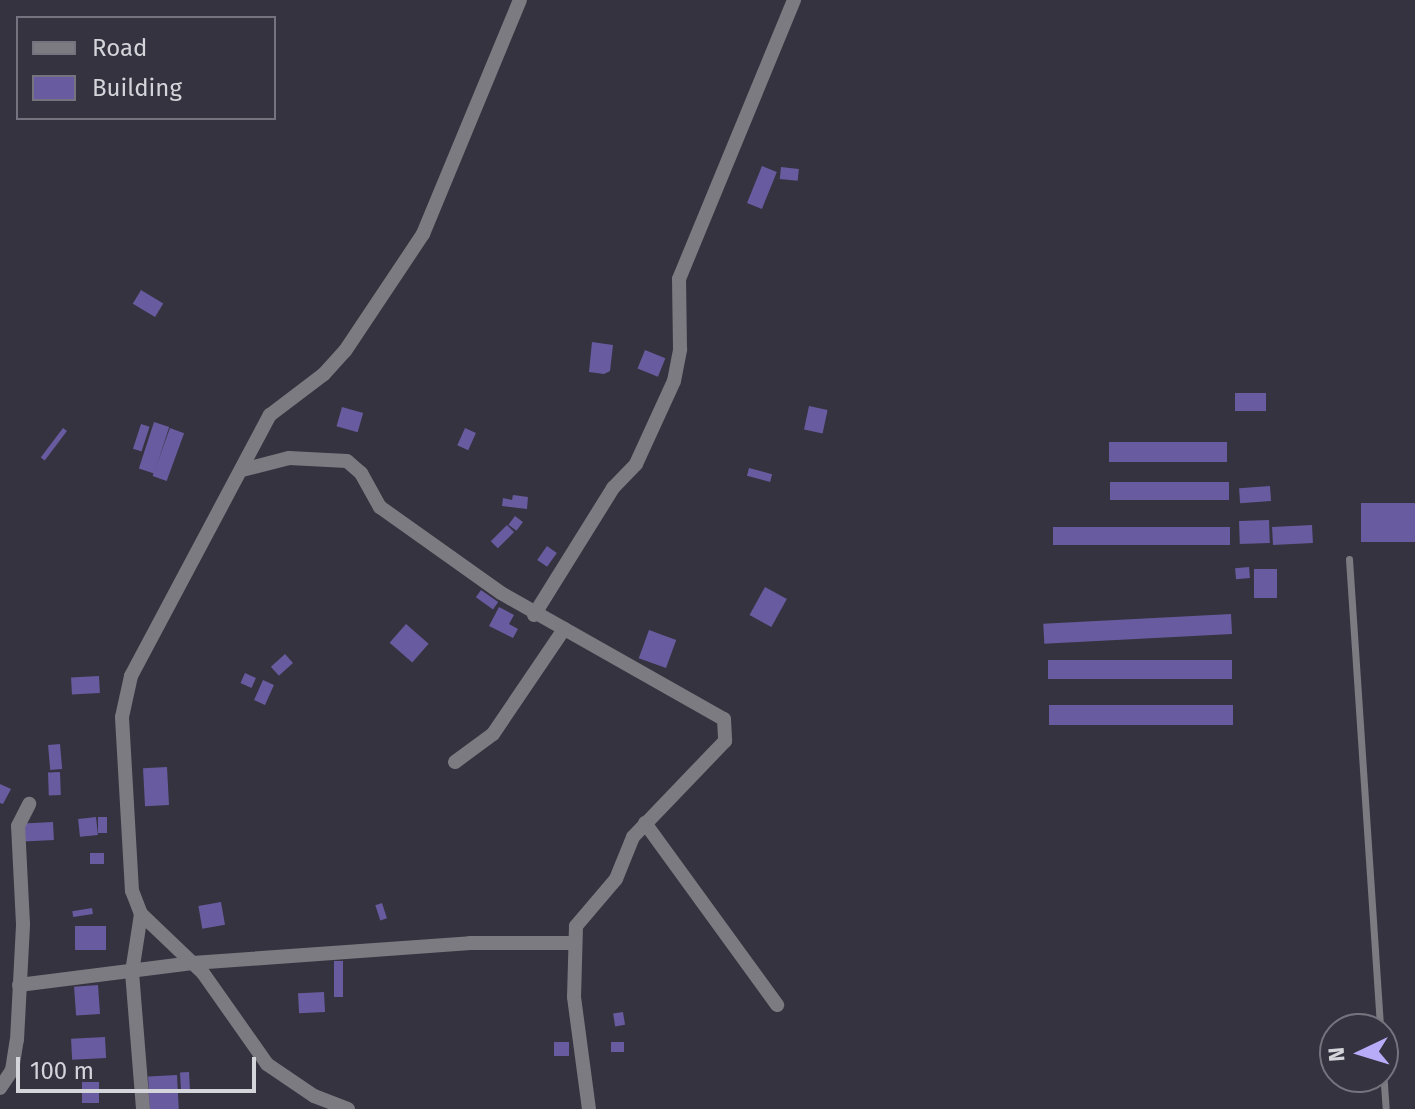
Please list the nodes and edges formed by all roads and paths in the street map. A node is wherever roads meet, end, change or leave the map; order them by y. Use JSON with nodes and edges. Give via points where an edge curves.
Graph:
{"nodes":[{"id":1,"x":520,"y":0,"type":"edge"},
{"id":2,"x":794,"y":0,"type":"edge"},
{"id":3,"x":242,"y":470,"type":"junction"},
{"id":4,"x":1349,"y":559,"type":"dead end"},
{"id":5,"x":534,"y":615,"type":"junction"},
{"id":6,"x":564,"y":629,"type":"junction"},
{"id":7,"x":455,"y":762,"type":"dead end"},
{"id":8,"x":29,"y":804,"type":"dead end"},
{"id":9,"x":645,"y":823,"type":"junction"},
{"id":10,"x":141,"y":914,"type":"junction"},
{"id":11,"x":574,"y":943,"type":"junction"},
{"id":12,"x":193,"y":963,"type":"junction"},
{"id":13,"x":132,"y":972,"type":"junction"},
{"id":14,"x":19,"y":985,"type":"junction"},
{"id":15,"x":777,"y":1005,"type":"dead end"},
{"id":16,"x":1379,"y":1013,"type":"edge"},
{"id":17,"x":0,"y":1088,"type":"edge"},
{"id":18,"x":143,"y":1109,"type":"edge"},
{"id":19,"x":348,"y":1109,"type":"edge"},
{"id":20,"x":589,"y":1109,"type":"edge"}],
"edges":[{"from":1,"to":3,"type":"street","via":[[423,234],[345,351],[270,415]]},
{"from":2,"to":5,"type":"street","via":[[679,279],[680,349],[674,381],[636,464],[613,488]]},
{"from":3,"to":5,"type":"street","via":[[289,458],[347,461],[361,473],[380,507]]},
{"from":3,"to":10,"type":"street","via":[[131,676],[121,743],[132,891]]},
{"from":4,"to":16,"type":"lane"},
{"from":5,"to":6,"type":"street"},
{"from":6,"to":7,"type":"street","via":[[493,734]]},
{"from":6,"to":9,"type":"street","via":[[715,713],[729,727],[725,741]]},
{"from":8,"to":14,"type":"street","via":[[18,826],[23,897]]},
{"from":9,"to":11,"type":"street","via":[[616,879],[576,926]]},
{"from":9,"to":15,"type":"street"},
{"from":10,"to":12,"type":"street"},
{"from":10,"to":13,"type":"street"},
{"from":11,"to":12,"type":"street","via":[[470,943]]},
{"from":11,"to":20,"type":"street","via":[[574,997]]},
{"from":12,"to":13,"type":"street"},
{"from":12,"to":19,"type":"street","via":[[267,1064],[314,1096]]},
{"from":13,"to":14,"type":"street"},
{"from":13,"to":18,"type":"street"},
{"from":14,"to":17,"type":"street","via":[[12,1070]]}]}
